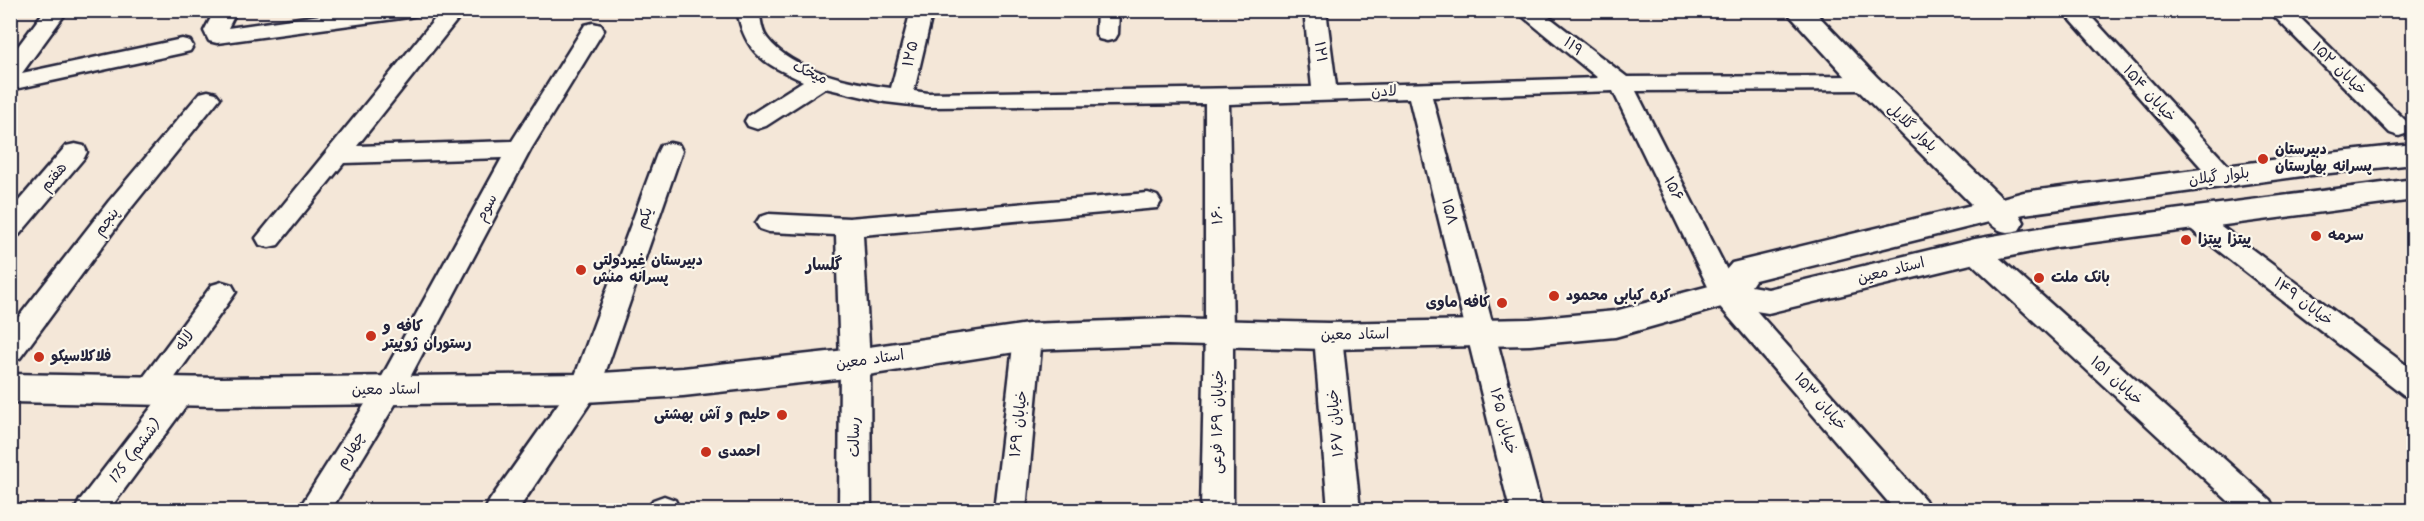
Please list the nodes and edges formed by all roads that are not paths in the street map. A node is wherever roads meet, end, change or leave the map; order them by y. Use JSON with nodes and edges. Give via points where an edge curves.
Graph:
{"nodes":[{"id":1,"x":57,"y":10,"type":"edge"},
{"id":2,"x":226,"y":10,"type":"edge"},
{"id":3,"x":409,"y":10,"type":"edge"},
{"id":4,"x":454,"y":10,"type":"edge"},
{"id":5,"x":748,"y":10,"type":"edge"},
{"id":6,"x":922,"y":10,"type":"edge"},
{"id":7,"x":1108,"y":10,"type":"edge"},
{"id":8,"x":1314,"y":10,"type":"edge"},
{"id":9,"x":1526,"y":10,"type":"edge"},
{"id":10,"x":1798,"y":10,"type":"edge"},
{"id":11,"x":1824,"y":10,"type":"edge"},
{"id":12,"x":2073,"y":10,"type":"edge"},
{"id":13,"x":2279,"y":10,"type":"edge"},
{"id":14,"x":348,"y":14,"type":"edge"},
{"id":15,"x":593,"y":30,"type":"dead end"},
{"id":16,"x":1107,"y":34,"type":"dead end"},
{"id":17,"x":182,"y":46,"type":"dead end"},
{"id":18,"x":10,"y":73,"type":"edge"},
{"id":19,"x":820,"y":81,"type":"junction"},
{"id":20,"x":10,"y":83,"type":"edge"},
{"id":21,"x":1621,"y":84,"type":"junction"},
{"id":22,"x":1868,"y":84,"type":"junction"},
{"id":23,"x":1419,"y":91,"type":"junction"},
{"id":24,"x":1325,"y":94,"type":"junction"},
{"id":25,"x":901,"y":97,"type":"junction"},
{"id":26,"x":1217,"y":97,"type":"junction"},
{"id":27,"x":208,"y":98,"type":"dead end"},
{"id":28,"x":757,"y":120,"type":"dead end"},
{"id":29,"x":2406,"y":141,"type":"edge"},
{"id":30,"x":519,"y":149,"type":"junction"},
{"id":31,"x":670,"y":151,"type":"dead end"},
{"id":32,"x":75,"y":152,"type":"dead end"},
{"id":33,"x":337,"y":155,"type":"junction"},
{"id":34,"x":2225,"y":178,"type":"junction"},
{"id":35,"x":2414,"y":189,"type":"edge"},
{"id":36,"x":1148,"y":202,"type":"dead end"},
{"id":37,"x":2010,"y":206,"type":"junction"},
{"id":38,"x":2192,"y":217,"type":"junction"},
{"id":39,"x":769,"y":223,"type":"dead end"},
{"id":40,"x":849,"y":227,"type":"junction"},
{"id":41,"x":11,"y":228,"type":"edge"},
{"id":42,"x":269,"y":238,"type":"dead end"},
{"id":43,"x":2043,"y":239,"type":"junction"},
{"id":44,"x":1975,"y":251,"type":"junction"},
{"id":45,"x":222,"y":292,"type":"dead end"},
{"id":46,"x":1725,"y":294,"type":"junction"},
{"id":47,"x":1480,"y":332,"type":"junction"},
{"id":48,"x":1219,"y":333,"type":"junction"},
{"id":49,"x":1328,"y":336,"type":"junction"},
{"id":50,"x":1028,"y":337,"type":"junction"},
{"id":51,"x":10,"y":350,"type":"edge"},
{"id":52,"x":855,"y":363,"type":"junction"},
{"id":53,"x":2414,"y":387,"type":"edge"},
{"id":54,"x":10,"y":388,"type":"edge"},
{"id":55,"x":585,"y":388,"type":"junction"},
{"id":56,"x":389,"y":390,"type":"junction"},
{"id":57,"x":165,"y":391,"type":"junction"},
{"id":58,"x":91,"y":510,"type":"edge"},
{"id":59,"x":314,"y":510,"type":"edge"},
{"id":60,"x":501,"y":510,"type":"edge"},
{"id":61,"x":855,"y":510,"type":"edge"},
{"id":62,"x":1010,"y":510,"type":"edge"},
{"id":63,"x":1217,"y":510,"type":"edge"},
{"id":64,"x":1344,"y":510,"type":"edge"},
{"id":65,"x":1526,"y":510,"type":"edge"},
{"id":66,"x":1914,"y":510,"type":"edge"},
{"id":67,"x":2259,"y":510,"type":"edge"}],
"edges":[{"from":1,"to":18,"type":"street"},
{"from":2,"to":14,"type":"street","via":[[215,31],[217,36]]},
{"from":3,"to":14,"type":"street"},
{"from":4,"to":33,"type":"street"},
{"from":5,"to":19,"type":"street","name":"میخک","via":[[755,40],[774,57]]},
{"from":6,"to":25,"type":"street","name":"۱۲۵"},
{"from":7,"to":16,"type":"street"},
{"from":8,"to":24,"type":"street","name":"۱۲۱"},
{"from":9,"to":21,"type":"street","name":"۱۱۹"},
{"from":10,"to":22,"type":"main road","name":"بلوار گلایل"},
{"from":11,"to":37,"type":"main road","name":"بلوار گلایل","via":[[1969,154]]},
{"from":12,"to":34,"type":"street","name":"خیابان ۱۵۴"},
{"from":13,"to":29,"type":"street","name":"خیابان ۱۵۲"},
{"from":15,"to":30,"type":"street","name":"سوم"},
{"from":17,"to":20,"type":"street"},
{"from":19,"to":25,"type":"street","name":"میخک"},
{"from":19,"to":28,"type":"street"},
{"from":21,"to":22,"type":"street","name":"لادن"},
{"from":21,"to":23,"type":"street","name":"لادن"},
{"from":21,"to":46,"type":"street","name":"۱۵۶"},
{"from":22,"to":37,"type":"main road","name":"بلوار گلایل"},
{"from":23,"to":24,"type":"street","name":"لادن"},
{"from":23,"to":47,"type":"street","name":"۱۵۸"},
{"from":24,"to":26,"type":"street","name":"لادن"},
{"from":25,"to":26,"type":"street","name":"لادن"},
{"from":26,"to":48,"type":"street","name":"۱۶۰"},
{"from":27,"to":51,"type":"street","name":"پنجم","via":[[118,207]]},
{"from":29,"to":34,"type":"main road","name":"بلوار گیلان","via":[[2302,166]]},
{"from":30,"to":33,"type":"street"},
{"from":30,"to":56,"type":"street","name":"سوم"},
{"from":31,"to":55,"type":"street","name":"یکم"},
{"from":32,"to":41,"type":"street","name":"هفتم"},
{"from":33,"to":42,"type":"street"},
{"from":34,"to":37,"type":"main road","name":"بلوار گیلان"},
{"from":35,"to":38,"type":"main road"},
{"from":36,"to":40,"type":"street"},
{"from":37,"to":43,"type":"main road"},
{"from":37,"to":46,"type":"main road","via":[[1744,271]]},
{"from":38,"to":43,"type":"main road"},
{"from":38,"to":53,"type":"street","name":"خیابان ۱۴۹"},
{"from":39,"to":40,"type":"street"},
{"from":40,"to":52,"type":"street","name":"رسالت"},
{"from":43,"to":44,"type":"main road","name":"استاد معین"},
{"from":44,"to":46,"type":"main road","name":"استاد معین","via":[[1768,302]]},
{"from":44,"to":67,"type":"street","name":"خیابان ۱۵۱"},
{"from":45,"to":57,"type":"street","name":"لاله"},
{"from":46,"to":47,"type":"main road","name":"استاد معین","via":[[1615,324]]},
{"from":46,"to":66,"type":"street","name":"خیابان ۱۵۳"},
{"from":47,"to":49,"type":"main road","name":"استاد معین"},
{"from":47,"to":65,"type":"street","name":"خیابان ۱۶۵"},
{"from":48,"to":49,"type":"main road","name":"استاد معین"},
{"from":48,"to":50,"type":"main road","name":"استاد معین"},
{"from":48,"to":63,"type":"street","name":"خیابان ۱۶۹ فرعی"},
{"from":49,"to":64,"type":"street","name":"خیابان ۱۶۷"},
{"from":50,"to":52,"type":"main road","name":"استاد معین"},
{"from":50,"to":62,"type":"street","name":"خیابان ۱۶۹"},
{"from":52,"to":55,"type":"main road","name":"استاد معین","via":[[683,382]]},
{"from":52,"to":61,"type":"street","name":"رسالت"},
{"from":54,"to":57,"type":"main road","name":"استاد معین"},
{"from":55,"to":56,"type":"main road","name":"استاد معین"},
{"from":55,"to":60,"type":"street","name":"یکم"},
{"from":56,"to":57,"type":"main road","name":"استاد معین"},
{"from":56,"to":59,"type":"street","name":"چهارم"},
{"from":57,"to":58,"type":"street","name":"175 (ششم)"}]}
